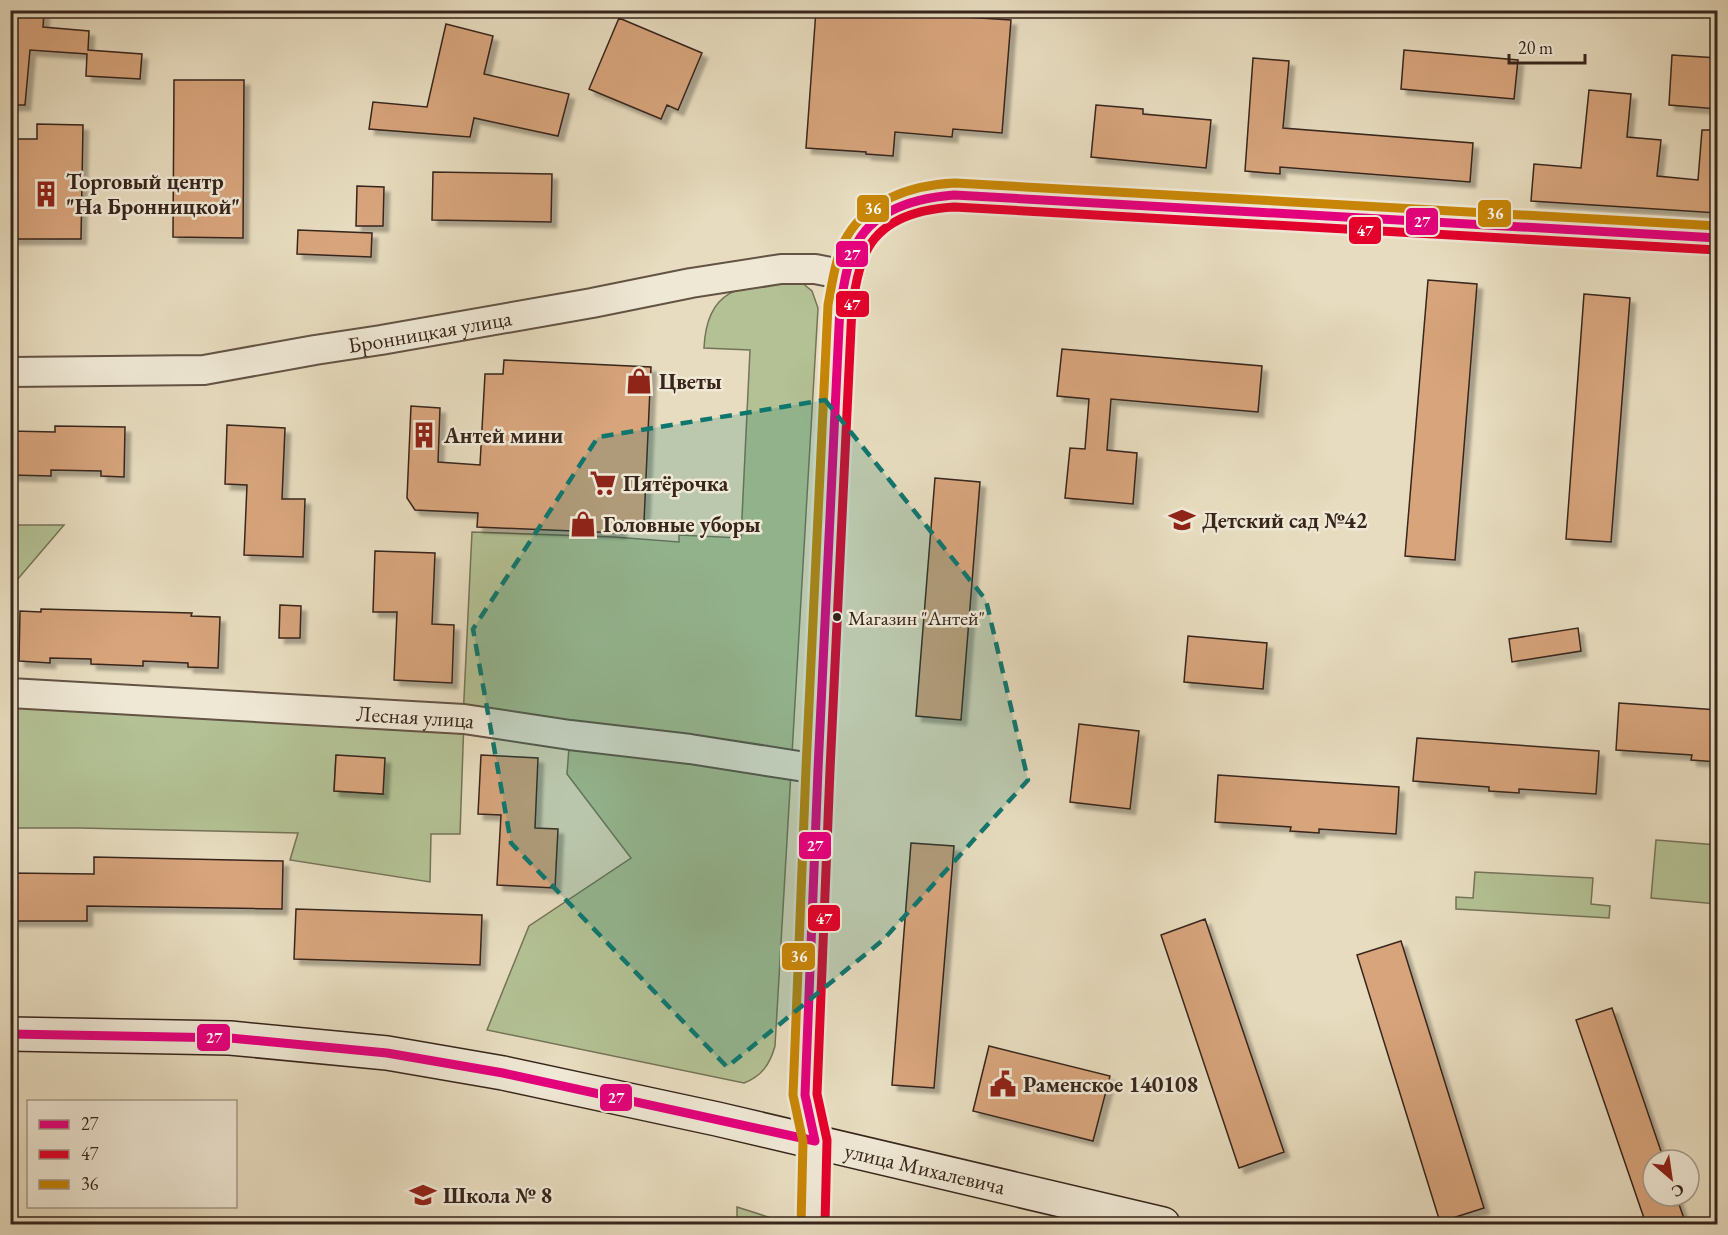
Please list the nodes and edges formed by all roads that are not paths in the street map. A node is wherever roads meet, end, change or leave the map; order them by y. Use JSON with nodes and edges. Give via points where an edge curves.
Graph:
{"nodes":[{"id":1,"x":1718,"y":238,"type":"edge"},
{"id":2,"x":846,"y":275,"type":"junction"},
{"id":3,"x":10,"y":372,"type":"edge"},
{"id":4,"x":10,"y":693,"type":"edge"},
{"id":5,"x":818,"y":769,"type":"junction"},
{"id":6,"x":10,"y":1034,"type":"edge"},
{"id":7,"x":815,"y":1141,"type":"junction"},
{"id":8,"x":813,"y":1224,"type":"edge"},
{"id":9,"x":1163,"y":1224,"type":"edge"}],
"edges":[{"from":1,"to":2,"type":"street","via":[[954,195],[902,205],[878,218],[854,250]]},
{"from":2,"to":3,"type":"street","name":"Бронницкая улица","via":[[815,269],[781,269],[204,370]]},
{"from":2,"to":5,"type":"street","via":[[840,306]]},
{"from":4,"to":5,"type":"street","name":"Лесная улица","via":[[464,719]]},
{"from":5,"to":7,"type":"street","via":[[805,1095]]},
{"from":6,"to":7,"type":"street","name":"улица Михалевича","via":[[230,1038],[387,1053],[503,1073]]},
{"from":7,"to":8,"type":"street"},
{"from":7,"to":9,"type":"street","name":"улица Михалевича"}]}
